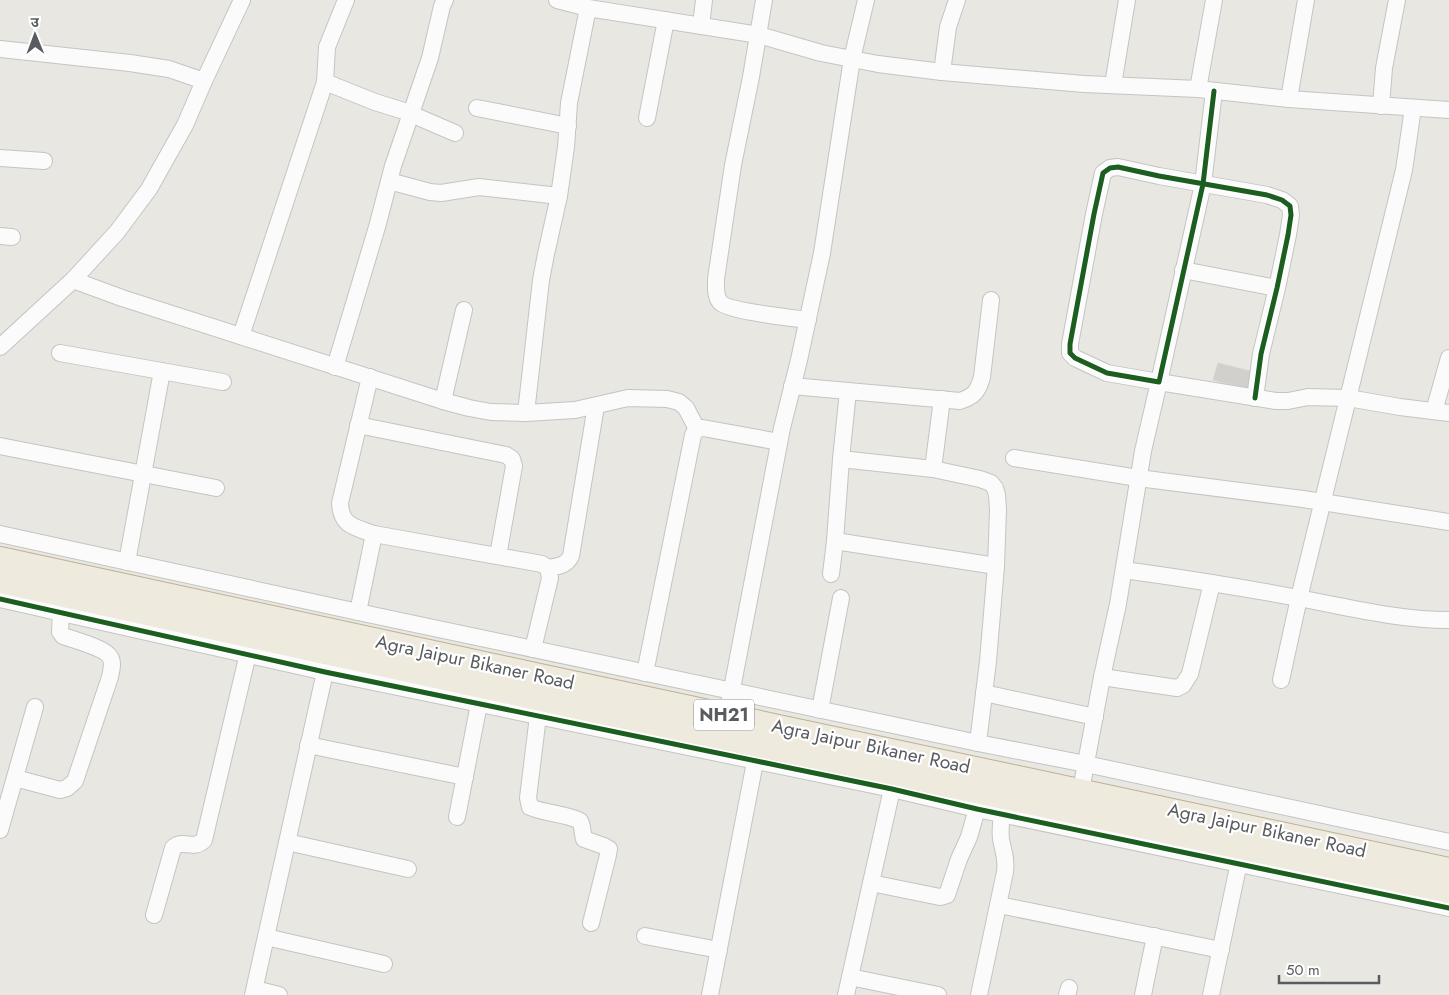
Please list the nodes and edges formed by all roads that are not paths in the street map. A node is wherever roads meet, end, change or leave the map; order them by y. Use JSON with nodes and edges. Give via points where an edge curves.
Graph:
{"nodes":[{"id":1,"x":242,"y":0,"type":"edge"},
{"id":2,"x":346,"y":0,"type":"edge"},
{"id":3,"x":445,"y":0,"type":"edge"},
{"id":4,"x":557,"y":0,"type":"edge"},
{"id":5,"x":704,"y":0,"type":"edge"},
{"id":6,"x":764,"y":0,"type":"edge"},
{"id":7,"x":866,"y":0,"type":"edge"},
{"id":8,"x":957,"y":0,"type":"edge"},
{"id":9,"x":1127,"y":0,"type":"edge"},
{"id":10,"x":1214,"y":0,"type":"edge"},
{"id":11,"x":1306,"y":0,"type":"edge"},
{"id":12,"x":1397,"y":0,"type":"edge"},
{"id":13,"x":627,"y":7,"type":"edge"},
{"id":14,"x":588,"y":8,"type":"junction"},
{"id":15,"x":666,"y":20,"type":"junction"},
{"id":16,"x":701,"y":26,"type":"junction"},
{"id":17,"x":759,"y":35,"type":"junction"},
{"id":18,"x":0,"y":49,"type":"edge"},
{"id":19,"x":852,"y":59,"type":"junction"},
{"id":20,"x":942,"y":72,"type":"junction"},
{"id":21,"x":204,"y":81,"type":"junction"},
{"id":22,"x":325,"y":82,"type":"junction"},
{"id":23,"x":1112,"y":85,"type":"junction"},
{"id":24,"x":1198,"y":89,"type":"junction"},
{"id":25,"x":1214,"y":91,"type":"junction"},
{"id":26,"x":1289,"y":99,"type":"junction"},
{"id":27,"x":1381,"y":106,"type":"junction"},
{"id":28,"x":477,"y":108,"type":"dead end"},
{"id":29,"x":1413,"y":108,"type":"junction"},
{"id":30,"x":1449,"y":110,"type":"edge"},
{"id":31,"x":410,"y":114,"type":"junction"},
{"id":32,"x":648,"y":118,"type":"dead end"},
{"id":33,"x":568,"y":126,"type":"junction"},
{"id":34,"x":455,"y":133,"type":"dead end"},
{"id":35,"x":0,"y":158,"type":"edge"},
{"id":36,"x":44,"y":161,"type":"dead end"},
{"id":37,"x":389,"y":181,"type":"junction"},
{"id":38,"x":1203,"y":184,"type":"junction"},
{"id":39,"x":559,"y":196,"type":"junction"},
{"id":40,"x":1183,"y":270,"type":"junction"},
{"id":41,"x":73,"y":280,"type":"junction"},
{"id":42,"x":1277,"y":288,"type":"junction"},
{"id":43,"x":991,"y":300,"type":"dead end"},
{"id":44,"x":464,"y":310,"type":"dead end"},
{"id":45,"x":808,"y":320,"type":"junction"},
{"id":46,"x":241,"y":336,"type":"junction"},
{"id":47,"x":0,"y":347,"type":"edge"},
{"id":48,"x":60,"y":353,"type":"dead end"},
{"id":49,"x":1449,"y":358,"type":"edge"},
{"id":50,"x":335,"y":367,"type":"junction"},
{"id":51,"x":162,"y":371,"type":"junction"},
{"id":52,"x":370,"y":377,"type":"junction"},
{"id":53,"x":223,"y":382,"type":"dead end"},
{"id":54,"x":1159,"y":382,"type":"junction"},
{"id":55,"x":792,"y":386,"type":"junction"},
{"id":56,"x":848,"y":391,"type":"junction"},
{"id":57,"x":1254,"y":398,"type":"junction"},
{"id":58,"x":1348,"y":398,"type":"junction"},
{"id":59,"x":942,"y":399,"type":"junction"},
{"id":60,"x":443,"y":401,"type":"junction"},
{"id":61,"x":596,"y":406,"type":"junction"},
{"id":62,"x":1442,"y":412,"type":"edge"},
{"id":63,"x":526,"y":414,"type":"junction"},
{"id":64,"x":358,"y":425,"type":"junction"},
{"id":65,"x":697,"y":429,"type":"junction"},
{"id":66,"x":779,"y":442,"type":"junction"},
{"id":67,"x":0,"y":446,"type":"edge"},
{"id":68,"x":1014,"y":458,"type":"dead end"},
{"id":69,"x":841,"y":459,"type":"junction"},
{"id":70,"x":933,"y":469,"type":"junction"},
{"id":71,"x":143,"y":474,"type":"junction"},
{"id":72,"x":1138,"y":478,"type":"junction"},
{"id":73,"x":216,"y":488,"type":"dead end"},
{"id":74,"x":1323,"y":502,"type":"junction"},
{"id":75,"x":1449,"y":522,"type":"edge"},
{"id":76,"x":0,"y":534,"type":"edge"},
{"id":77,"x":374,"y":534,"type":"junction"},
{"id":78,"x":835,"y":542,"type":"junction"},
{"id":79,"x":498,"y":556,"type":"junction"},
{"id":80,"x":0,"y":559,"type":"edge"},
{"id":81,"x":126,"y":562,"type":"junction"},
{"id":82,"x":996,"y":566,"type":"junction"},
{"id":83,"x":548,"y":568,"type":"junction"},
{"id":84,"x":1124,"y":570,"type":"junction"},
{"id":85,"x":831,"y":574,"type":"dead end"},
{"id":86,"x":0,"y":581,"type":"edge"},
{"id":87,"x":1212,"y":583,"type":"junction"},
{"id":88,"x":841,"y":598,"type":"dead end"},
{"id":89,"x":1299,"y":598,"type":"junction"},
{"id":90,"x":0,"y":599,"type":"edge"},
{"id":91,"x":61,"y":612,"type":"junction"},
{"id":92,"x":358,"y":612,"type":"junction"},
{"id":93,"x":1449,"y":620,"type":"edge"},
{"id":94,"x":250,"y":645,"type":"junction"},
{"id":95,"x":533,"y":649,"type":"junction"},
{"id":96,"x":325,"y":672,"type":"junction"},
{"id":97,"x":645,"y":673,"type":"junction"},
{"id":98,"x":1102,"y":678,"type":"junction"},
{"id":99,"x":1281,"y":680,"type":"dead end"},
{"id":100,"x":731,"y":691,"type":"junction"},
{"id":101,"x":984,"y":693,"type":"junction"},
{"id":102,"x":479,"y":704,"type":"junction"},
{"id":103,"x":35,"y":708,"type":"dead end"},
{"id":104,"x":820,"y":710,"type":"junction"},
{"id":105,"x":727,"y":715,"type":"junction"},
{"id":106,"x":538,"y":716,"type":"junction"},
{"id":107,"x":1095,"y":717,"type":"junction"},
{"id":108,"x":978,"y":743,"type":"junction"},
{"id":109,"x":308,"y":745,"type":"junction"},
{"id":110,"x":755,"y":762,"type":"junction"},
{"id":111,"x":1086,"y":764,"type":"junction"},
{"id":112,"x":465,"y":777,"type":"junction"},
{"id":113,"x":15,"y":778,"type":"junction"},
{"id":114,"x":892,"y":789,"type":"junction"},
{"id":115,"x":1081,"y":790,"type":"junction"},
{"id":116,"x":977,"y":809,"type":"junction"},
{"id":117,"x":1002,"y":813,"type":"junction"},
{"id":118,"x":457,"y":818,"type":"dead end"},
{"id":119,"x":0,"y":830,"type":"edge"},
{"id":120,"x":287,"y":842,"type":"junction"},
{"id":121,"x":1449,"y":842,"type":"edge"},
{"id":122,"x":1241,"y":856,"type":"junction"},
{"id":123,"x":408,"y":869,"type":"dead end"},
{"id":124,"x":1449,"y":870,"type":"edge"},
{"id":125,"x":871,"y":883,"type":"junction"},
{"id":126,"x":1449,"y":891,"type":"edge"},
{"id":127,"x":999,"y":905,"type":"junction"},
{"id":128,"x":1449,"y":908,"type":"edge"},
{"id":129,"x":154,"y":915,"type":"dead end"},
{"id":130,"x":591,"y":923,"type":"dead end"},
{"id":131,"x":645,"y":936,"type":"dead end"},
{"id":132,"x":1155,"y":936,"type":"junction"},
{"id":133,"x":266,"y":937,"type":"junction"},
{"id":134,"x":719,"y":950,"type":"junction"},
{"id":135,"x":1221,"y":950,"type":"junction"},
{"id":136,"x":384,"y":964,"type":"dead end"},
{"id":137,"x":850,"y":977,"type":"junction"},
{"id":138,"x":254,"y":992,"type":"edge"},
{"id":139,"x":279,"y":995,"type":"edge"},
{"id":140,"x":710,"y":995,"type":"edge"},
{"id":141,"x":846,"y":995,"type":"edge"},
{"id":142,"x":938,"y":995,"type":"edge"},
{"id":143,"x":979,"y":995,"type":"edge"},
{"id":144,"x":1143,"y":995,"type":"edge"},
{"id":145,"x":1211,"y":995,"type":"edge"}],
"edges":[{"from":1,"to":21,"type":"street"},
{"from":2,"to":22,"type":"street","via":[[327,47]]},
{"from":3,"to":31,"type":"street","via":[[430,58]]},
{"from":4,"to":14,"type":"street"},
{"from":5,"to":16,"type":"street"},
{"from":6,"to":17,"type":"street"},
{"from":7,"to":19,"type":"street"},
{"from":8,"to":20,"type":"street","via":[[948,27]]},
{"from":9,"to":23,"type":"street"},
{"from":10,"to":24,"type":"street"},
{"from":11,"to":26,"type":"street"},
{"from":12,"to":27,"type":"street","via":[[1384,68]]},
{"from":13,"to":14,"type":"street"},
{"from":13,"to":15,"type":"street"},
{"from":14,"to":33,"type":"street","via":[[569,103]]},
{"from":15,"to":16,"type":"street"},
{"from":15,"to":32,"type":"street"},
{"from":16,"to":17,"type":"street"},
{"from":17,"to":19,"type":"street"},
{"from":17,"to":45,"type":"street","via":[[733,164],[716,292],[724,306]]},
{"from":18,"to":21,"type":"street","via":[[169,69]]},
{"from":19,"to":20,"type":"street"},
{"from":19,"to":45,"type":"street","via":[[822,253]]},
{"from":20,"to":23,"type":"street"},
{"from":21,"to":41,"type":"street","via":[[185,125],[149,189],[117,232]]},
{"from":22,"to":31,"type":"street"},
{"from":22,"to":46,"type":"street"},
{"from":23,"to":24,"type":"street"},
{"from":24,"to":25,"type":"street"},
{"from":25,"to":26,"type":"street"},
{"from":25,"to":38,"type":"street"},
{"from":26,"to":27,"type":"street"},
{"from":27,"to":29,"type":"street"},
{"from":28,"to":33,"type":"street"},
{"from":29,"to":30,"type":"street"},
{"from":29,"to":58,"type":"street","via":[[1404,170]]},
{"from":31,"to":34,"type":"street"},
{"from":31,"to":37,"type":"street"},
{"from":33,"to":39,"type":"street"},
{"from":35,"to":36,"type":"street"},
{"from":37,"to":39,"type":"street","via":[[441,193],[479,187]]},
{"from":37,"to":50,"type":"street"},
{"from":38,"to":40,"type":"street"},
{"from":38,"to":42,"type":"street","via":[[1267,196],[1290,206],[1288,235]]},
{"from":38,"to":54,"type":"street","via":[[1118,167],[1104,172],[1101,181],[1070,352],[1074,358],[1107,373]]},
{"from":39,"to":63,"type":"street","via":[[541,280]]},
{"from":40,"to":42,"type":"street"},
{"from":40,"to":54,"type":"street"},
{"from":41,"to":46,"type":"street"},
{"from":41,"to":47,"type":"street"},
{"from":42,"to":57,"type":"street"},
{"from":43,"to":59,"type":"street","via":[[979,388],[971,397]]},
{"from":44,"to":60,"type":"street"},
{"from":45,"to":55,"type":"street"},
{"from":46,"to":50,"type":"street"},
{"from":48,"to":51,"type":"street"},
{"from":49,"to":62,"type":"street"},
{"from":50,"to":52,"type":"street"},
{"from":51,"to":53,"type":"street"},
{"from":51,"to":71,"type":"street"},
{"from":52,"to":60,"type":"street"},
{"from":52,"to":64,"type":"street"},
{"from":54,"to":57,"type":"street"},
{"from":54,"to":72,"type":"street"},
{"from":55,"to":56,"type":"street"},
{"from":55,"to":66,"type":"street"},
{"from":56,"to":59,"type":"street"},
{"from":56,"to":69,"type":"street"},
{"from":57,"to":58,"type":"street","via":[[1288,401],[1308,397]]},
{"from":58,"to":62,"type":"street"},
{"from":58,"to":74,"type":"street"},
{"from":59,"to":70,"type":"street"},
{"from":60,"to":63,"type":"street","via":[[491,412]]},
{"from":61,"to":63,"type":"street"},
{"from":61,"to":65,"type":"street","via":[[628,398],[667,399],[686,408]]},
{"from":61,"to":83,"type":"street","via":[[571,556],[568,562]]},
{"from":64,"to":77,"type":"street","via":[[340,503],[341,514],[354,527]]},
{"from":64,"to":79,"type":"street","via":[[506,455],[512,459],[514,466]]},
{"from":65,"to":66,"type":"street","via":[[709,428]]},
{"from":65,"to":97,"type":"street","via":[[693,435]]},
{"from":66,"to":100,"type":"street"},
{"from":67,"to":71,"type":"street"},
{"from":68,"to":72,"type":"street"},
{"from":69,"to":70,"type":"street"},
{"from":69,"to":78,"type":"street"},
{"from":70,"to":82,"type":"street","via":[[980,479],[995,488],[998,510]]},
{"from":71,"to":73,"type":"street"},
{"from":71,"to":81,"type":"street"},
{"from":72,"to":74,"type":"street"},
{"from":72,"to":84,"type":"street"},
{"from":74,"to":75,"type":"street"},
{"from":74,"to":89,"type":"street"},
{"from":76,"to":81,"type":"street"},
{"from":77,"to":79,"type":"street"},
{"from":77,"to":92,"type":"street"},
{"from":78,"to":82,"type":"street"},
{"from":78,"to":85,"type":"street"},
{"from":79,"to":83,"type":"street"},
{"from":80,"to":105,"type":"highway","name":"Agra Jaipur Bikaner Road","number":"NH21"},
{"from":81,"to":92,"type":"street"},
{"from":82,"to":101,"type":"street"},
{"from":83,"to":95,"type":"street","via":[[550,578]]},
{"from":84,"to":87,"type":"street"},
{"from":84,"to":98,"type":"street"},
{"from":86,"to":94,"type":"highway","name":"Agra Jaipur Bikaner Road","number":"NH21"},
{"from":87,"to":89,"type":"street"},
{"from":87,"to":98,"type":"street","via":[[1190,674],[1184,685],[1177,688]]},
{"from":88,"to":104,"type":"street"},
{"from":89,"to":93,"type":"street","via":[[1386,614]]},
{"from":89,"to":99,"type":"street"},
{"from":90,"to":91,"type":"street"},
{"from":91,"to":94,"type":"street"},
{"from":91,"to":113,"type":"street","via":[[60,632],[63,636],[109,656],[112,663],[110,677],[75,781],[60,790]]},
{"from":92,"to":95,"type":"street"},
{"from":94,"to":96,"type":"street"},
{"from":94,"to":122,"type":"highway","name":"Agra Jaipur Bikaner Road","number":"NH21","via":[[583,708]]},
{"from":94,"to":129,"type":"street","via":[[204,840],[199,844],[173,848]]},
{"from":95,"to":97,"type":"street"},
{"from":96,"to":102,"type":"street"},
{"from":96,"to":109,"type":"street"},
{"from":97,"to":100,"type":"street"},
{"from":98,"to":107,"type":"street"},
{"from":100,"to":104,"type":"street"},
{"from":100,"to":105,"type":"street"},
{"from":101,"to":107,"type":"street"},
{"from":101,"to":108,"type":"street"},
{"from":102,"to":106,"type":"street"},
{"from":102,"to":112,"type":"street"},
{"from":103,"to":113,"type":"street"},
{"from":104,"to":108,"type":"street"},
{"from":105,"to":115,"type":"highway","name":"Agra Jaipur Bikaner Road","number":"NH21"},
{"from":106,"to":110,"type":"street"},
{"from":106,"to":130,"type":"street","via":[[528,798],[530,807],[580,821],[584,839],[608,849]]},
{"from":107,"to":111,"type":"street"},
{"from":108,"to":111,"type":"street"},
{"from":109,"to":112,"type":"street"},
{"from":109,"to":120,"type":"street"},
{"from":110,"to":114,"type":"street"},
{"from":110,"to":134,"type":"street"},
{"from":111,"to":115,"type":"street"},
{"from":111,"to":121,"type":"street"},
{"from":112,"to":118,"type":"street"},
{"from":113,"to":119,"type":"street"},
{"from":114,"to":116,"type":"street"},
{"from":114,"to":125,"type":"street"},
{"from":115,"to":124,"type":"highway","name":"Agra Jaipur Bikaner Road","number":"NH21"},
{"from":116,"to":117,"type":"street"},
{"from":116,"to":125,"type":"street","via":[[970,837],[947,895],[940,897]]},
{"from":117,"to":122,"type":"street"},
{"from":117,"to":127,"type":"street","via":[[1001,836],[1007,862]]},
{"from":120,"to":123,"type":"street"},
{"from":120,"to":133,"type":"street"},
{"from":122,"to":126,"type":"highway","name":"Agra Jaipur Bikaner Road","number":"NH21"},
{"from":122,"to":128,"type":"street"},
{"from":122,"to":135,"type":"street"},
{"from":125,"to":137,"type":"street"},
{"from":127,"to":132,"type":"street"},
{"from":127,"to":143,"type":"street"},
{"from":131,"to":134,"type":"street"},
{"from":132,"to":135,"type":"street"},
{"from":132,"to":144,"type":"street"},
{"from":133,"to":136,"type":"street"},
{"from":133,"to":138,"type":"street"},
{"from":134,"to":140,"type":"street"},
{"from":135,"to":145,"type":"street"},
{"from":137,"to":141,"type":"street"},
{"from":137,"to":142,"type":"street"},
{"from":138,"to":139,"type":"street"}]}
